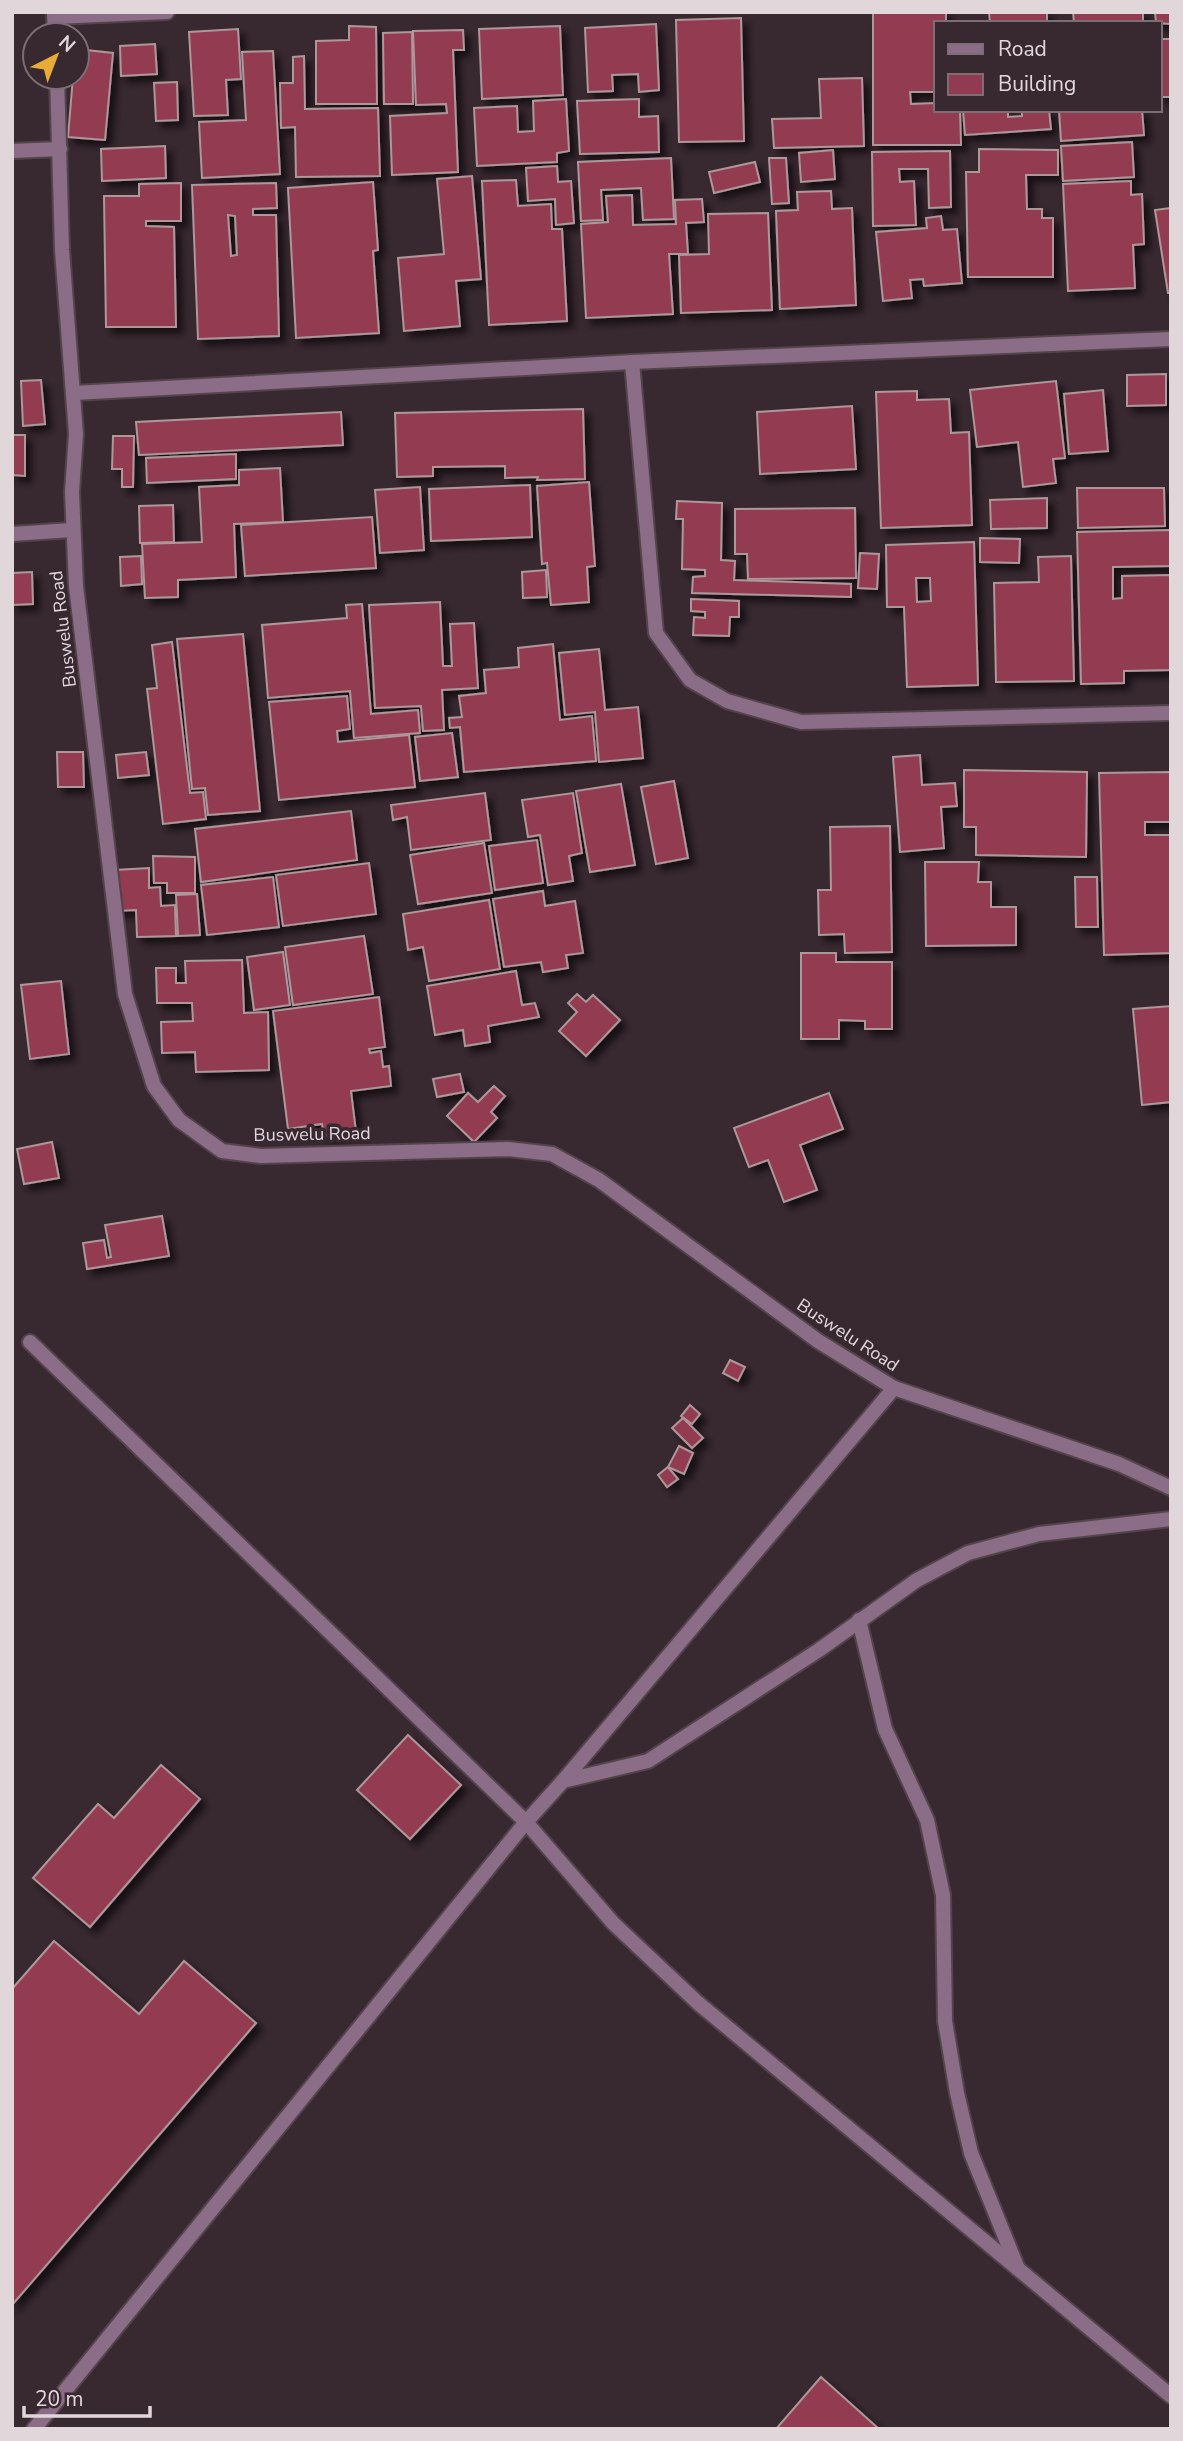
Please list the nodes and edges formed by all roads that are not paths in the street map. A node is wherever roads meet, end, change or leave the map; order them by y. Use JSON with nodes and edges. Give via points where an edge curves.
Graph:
{"nodes":[{"id":1,"x":167,"y":12,"type":"edge"},
{"id":2,"x":54,"y":15,"type":"edge"},
{"id":3,"x":58,"y":91,"type":"edge"},
{"id":4,"x":60,"y":149,"type":"junction"},
{"id":5,"x":12,"y":152,"type":"edge"},
{"id":6,"x":1171,"y":338,"type":"edge"},
{"id":7,"x":632,"y":362,"type":"junction"},
{"id":8,"x":74,"y":393,"type":"junction"},
{"id":9,"x":72,"y":530,"type":"junction"},
{"id":10,"x":12,"y":534,"type":"edge"},
{"id":11,"x":1171,"y":713,"type":"edge"},
{"id":12,"x":30,"y":1342,"type":"dead end"},
{"id":13,"x":894,"y":1388,"type":"junction"},
{"id":14,"x":1171,"y":1488,"type":"edge"},
{"id":15,"x":1171,"y":1519,"type":"edge"},
{"id":16,"x":859,"y":1620,"type":"junction"},
{"id":17,"x":563,"y":1781,"type":"junction"},
{"id":18,"x":526,"y":1822,"type":"junction"},
{"id":19,"x":1018,"y":2270,"type":"junction"},
{"id":20,"x":1171,"y":2396,"type":"edge"},
{"id":21,"x":34,"y":2429,"type":"edge"}],
"edges":[{"from":1,"to":2,"type":"street"},
{"from":3,"to":4,"type":"street","name":"Buswelu Road"},
{"from":4,"to":5,"type":"street"},
{"from":4,"to":8,"type":"street","name":"Buswelu Road","via":[[62,250]]},
{"from":6,"to":7,"type":"street"},
{"from":7,"to":8,"type":"street"},
{"from":7,"to":11,"type":"street","via":[[656,633],[690,680],[727,701],[801,722]]},
{"from":8,"to":9,"type":"street","name":"Buswelu Road"},
{"from":9,"to":10,"type":"street"},
{"from":9,"to":13,"type":"street","name":"Buswelu Road","via":[[125,994],[154,1086],[179,1119],[222,1151],[261,1156],[508,1149],[552,1154],[599,1180],[818,1341]]},
{"from":12,"to":18,"type":"street"},
{"from":13,"to":14,"type":"street","name":"Buswelu Road","via":[[1119,1464]]},
{"from":13,"to":17,"type":"street"},
{"from":15,"to":16,"type":"street","via":[[1039,1534],[968,1553],[917,1580]]},
{"from":16,"to":17,"type":"street","via":[[648,1761]]},
{"from":16,"to":19,"type":"street","via":[[885,1729],[927,1820],[943,1895],[945,2021],[962,2117],[971,2153]]},
{"from":17,"to":18,"type":"street"},
{"from":18,"to":19,"type":"street","via":[[612,1923],[698,2003]]},
{"from":18,"to":21,"type":"street"},
{"from":19,"to":20,"type":"street"}]}
